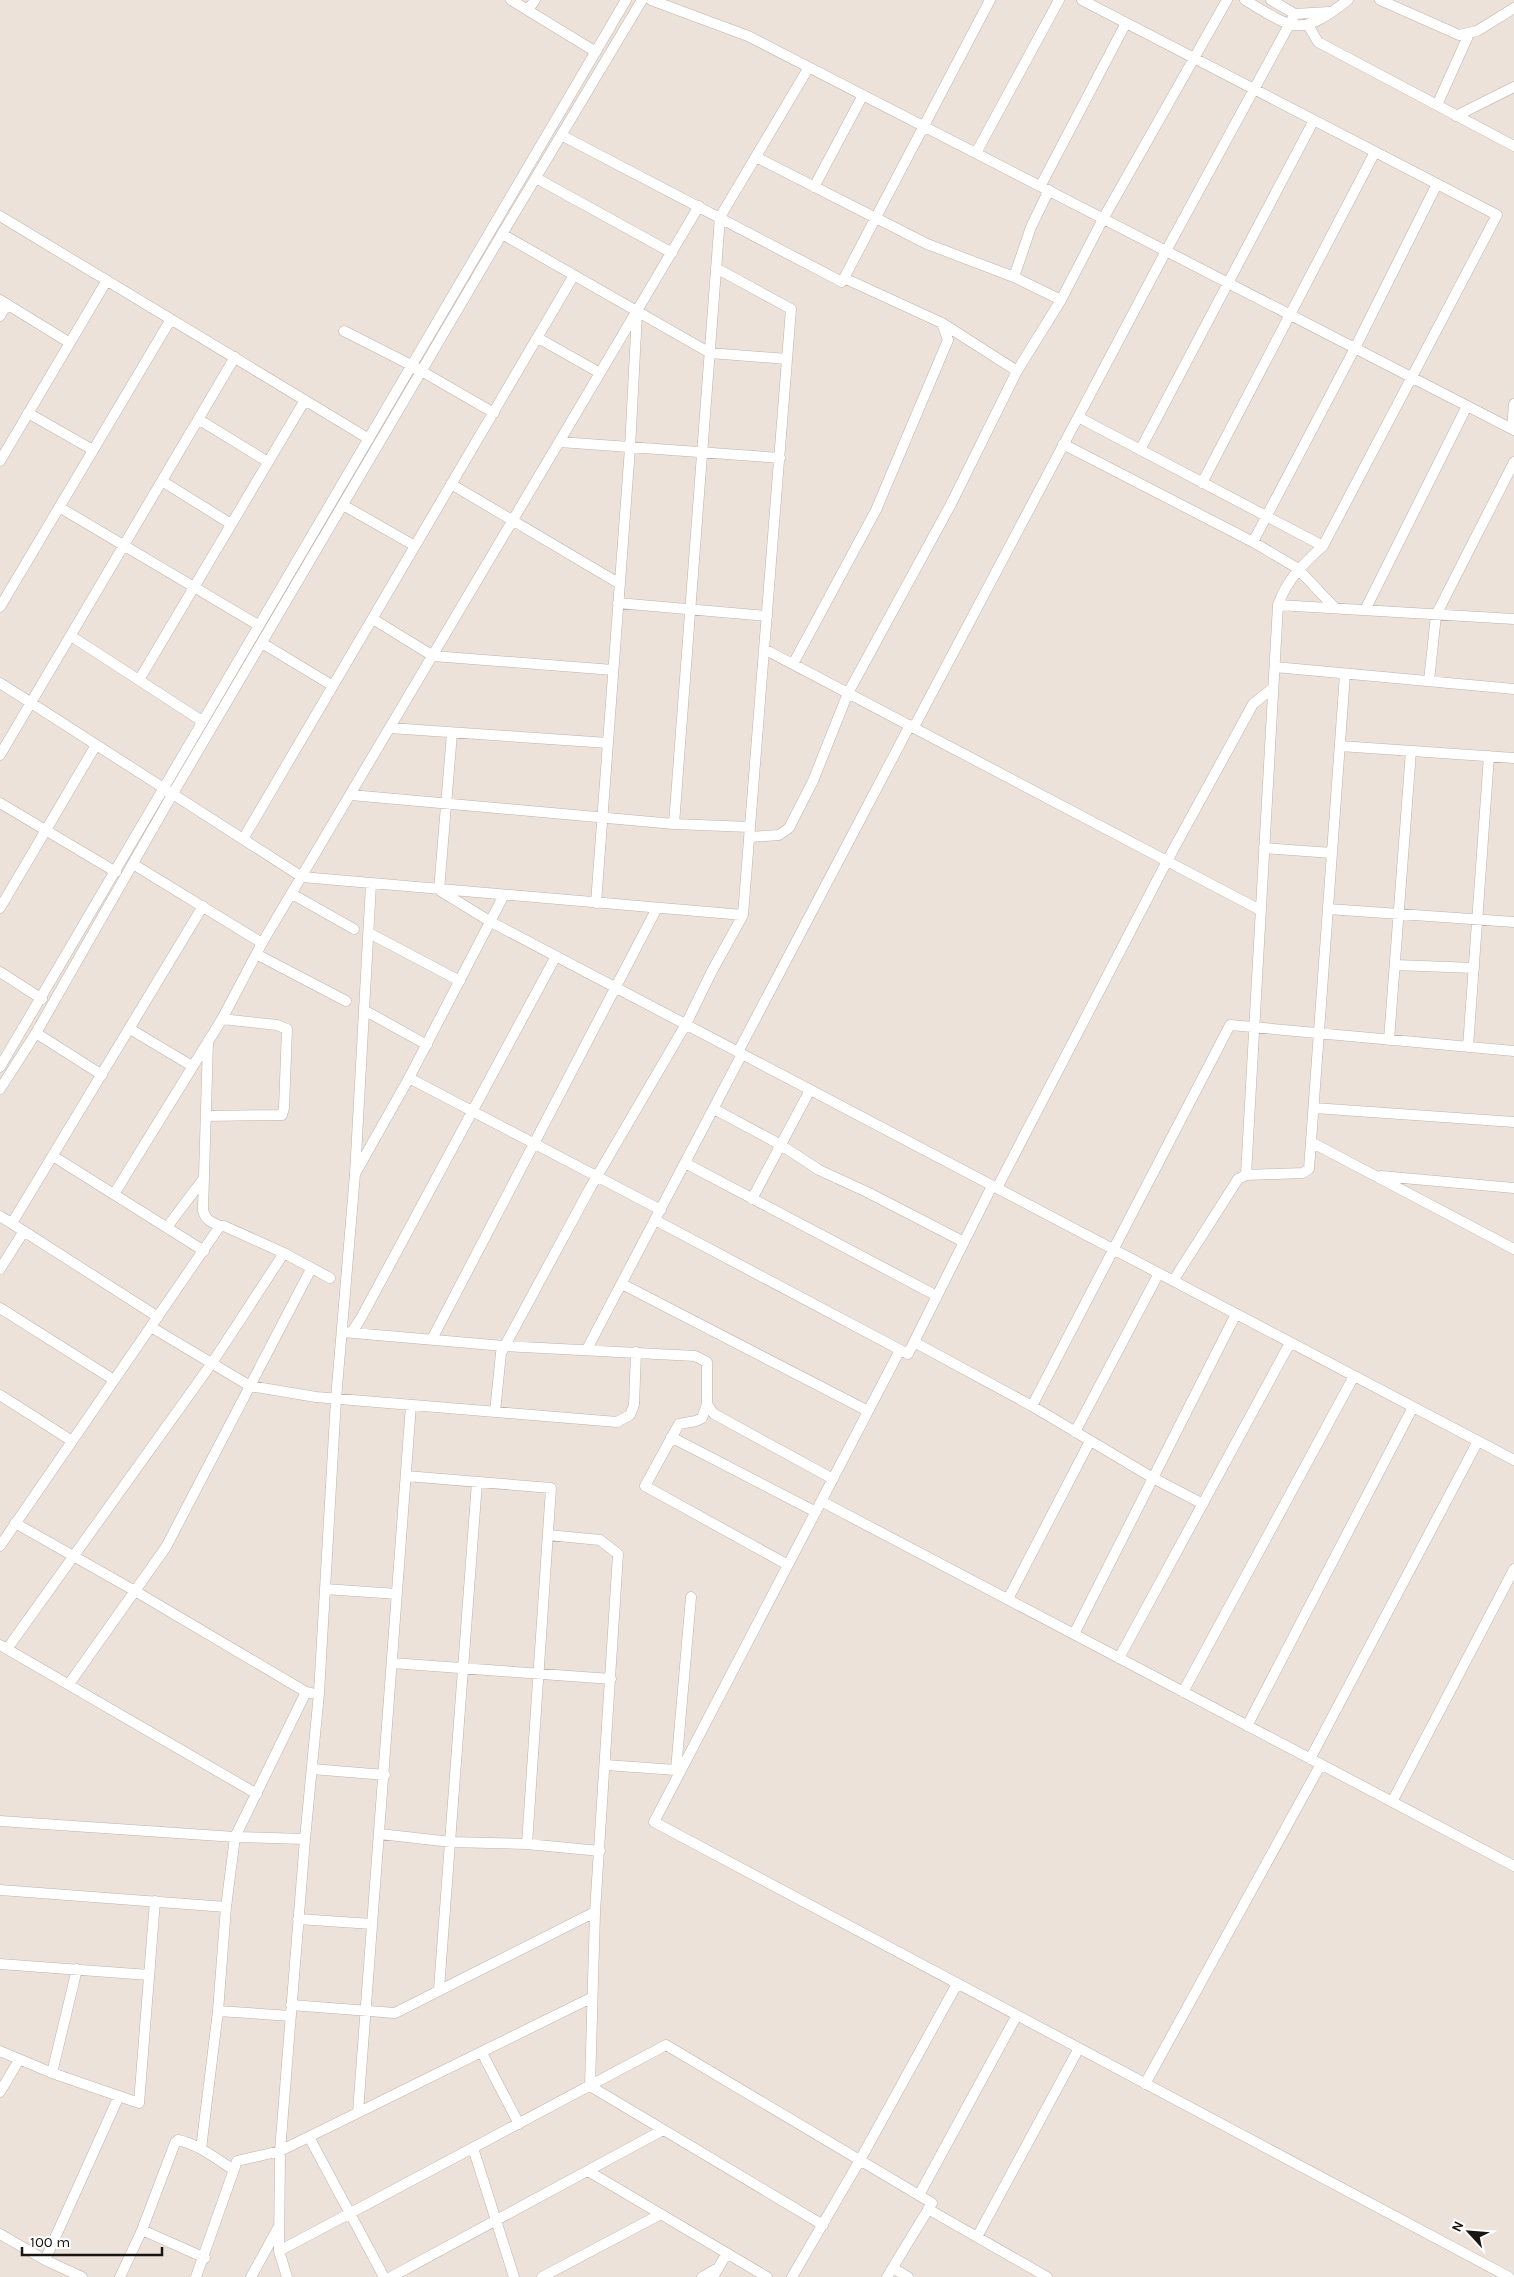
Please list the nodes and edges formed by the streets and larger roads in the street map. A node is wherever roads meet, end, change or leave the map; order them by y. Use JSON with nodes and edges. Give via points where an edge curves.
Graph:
{"nodes":[{"id":1,"x":511,"y":0,"type":"edge"},
{"id":2,"x":535,"y":0,"type":"edge"},
{"id":3,"x":626,"y":0,"type":"edge"},
{"id":4,"x":642,"y":0,"type":"edge"},
{"id":5,"x":651,"y":0,"type":"edge"},
{"id":6,"x":990,"y":0,"type":"edge"},
{"id":7,"x":1059,"y":0,"type":"edge"},
{"id":8,"x":1227,"y":0,"type":"edge"},
{"id":9,"x":1245,"y":0,"type":"edge"},
{"id":10,"x":1271,"y":0,"type":"edge"},
{"id":11,"x":1348,"y":0,"type":"edge"},
{"id":12,"x":1380,"y":0,"type":"edge"},
{"id":13,"x":1086,"y":1,"type":"edge"},
{"id":14,"x":1514,"y":8,"type":"edge"},
{"id":15,"x":528,"y":10,"type":"junction"},
{"id":16,"x":1332,"y":12,"type":"junction"},
{"id":17,"x":1295,"y":14,"type":"junction"},
{"id":18,"x":1126,"y":23,"type":"junction"},
{"id":19,"x":1288,"y":25,"type":"junction"},
{"id":20,"x":1308,"y":25,"type":"junction"},
{"id":21,"x":1470,"y":34,"type":"junction"},
{"id":22,"x":596,"y":52,"type":"junction"},
{"id":23,"x":1194,"y":58,"type":"junction"},
{"id":24,"x":809,"y":67,"type":"junction"},
{"id":25,"x":1514,"y":87,"type":"edge"},
{"id":26,"x":1253,"y":88,"type":"junction"},
{"id":27,"x":863,"y":95,"type":"junction"},
{"id":28,"x":1437,"y":105,"type":"junction"},
{"id":29,"x":1456,"y":116,"type":"junction"},
{"id":30,"x":1314,"y":120,"type":"junction"},
{"id":31,"x":923,"y":126,"type":"junction"},
{"id":32,"x":562,"y":135,"type":"junction"},
{"id":33,"x":1514,"y":146,"type":"edge"},
{"id":34,"x":1375,"y":152,"type":"junction"},
{"id":35,"x":976,"y":153,"type":"junction"},
{"id":36,"x":756,"y":157,"type":"junction"},
{"id":37,"x":536,"y":178,"type":"junction"},
{"id":38,"x":1437,"y":184,"type":"junction"},
{"id":39,"x":814,"y":187,"type":"junction"},
{"id":40,"x":1045,"y":188,"type":"junction"},
{"id":41,"x":699,"y":206,"type":"junction"},
{"id":42,"x":0,"y":216,"type":"edge"},
{"id":43,"x":720,"y":217,"type":"junction"},
{"id":44,"x":877,"y":219,"type":"junction"},
{"id":45,"x":1103,"y":219,"type":"junction"},
{"id":46,"x":502,"y":234,"type":"junction"},
{"id":47,"x":1166,"y":250,"type":"junction"},
{"id":48,"x":672,"y":253,"type":"junction"},
{"id":49,"x":716,"y":268,"type":"junction"},
{"id":50,"x":574,"y":275,"type":"junction"},
{"id":51,"x":1014,"y":277,"type":"junction"},
{"id":52,"x":844,"y":278,"type":"junction"},
{"id":53,"x":106,"y":280,"type":"junction"},
{"id":54,"x":1228,"y":283,"type":"junction"},
{"id":55,"x":1060,"y":300,"type":"junction"},
{"id":56,"x":4,"y":302,"type":"edge"},
{"id":57,"x":637,"y":311,"type":"junction"},
{"id":58,"x":1290,"y":315,"type":"junction"},
{"id":59,"x":0,"y":316,"type":"edge"},
{"id":60,"x":171,"y":319,"type":"junction"},
{"id":61,"x":942,"y":323,"type":"junction"},
{"id":62,"x":344,"y":331,"type":"dead end"},
{"id":63,"x":538,"y":338,"type":"junction"},
{"id":64,"x":70,"y":343,"type":"junction"},
{"id":65,"x":1355,"y":348,"type":"junction"},
{"id":66,"x":710,"y":353,"type":"junction"},
{"id":67,"x":235,"y":357,"type":"junction"},
{"id":68,"x":788,"y":359,"type":"junction"},
{"id":69,"x":411,"y":365,"type":"junction"},
{"id":70,"x":422,"y":371,"type":"junction"},
{"id":71,"x":1018,"y":371,"type":"junction"},
{"id":72,"x":600,"y":373,"type":"junction"},
{"id":73,"x":1412,"y":378,"type":"junction"},
{"id":74,"x":305,"y":400,"type":"junction"},
{"id":75,"x":1514,"y":404,"type":"edge"},
{"id":76,"x":1467,"y":406,"type":"junction"},
{"id":77,"x":28,"y":413,"type":"junction"},
{"id":78,"x":494,"y":413,"type":"junction"},
{"id":79,"x":1078,"y":417,"type":"junction"},
{"id":80,"x":198,"y":419,"type":"junction"},
{"id":81,"x":1513,"y":430,"type":"edge"},
{"id":82,"x":369,"y":439,"type":"junction"},
{"id":83,"x":560,"y":442,"type":"junction"},
{"id":84,"x":1063,"y":444,"type":"junction"},
{"id":85,"x":630,"y":448,"type":"junction"},
{"id":86,"x":93,"y":450,"type":"junction"},
{"id":87,"x":1140,"y":450,"type":"junction"},
{"id":88,"x":702,"y":453,"type":"junction"},
{"id":89,"x":780,"y":458,"type":"junction"},
{"id":90,"x":0,"y":461,"type":"edge"},
{"id":91,"x":268,"y":462,"type":"junction"},
{"id":92,"x":1514,"y":462,"type":"edge"},
{"id":93,"x":162,"y":481,"type":"junction"},
{"id":94,"x":1202,"y":483,"type":"junction"},
{"id":95,"x":452,"y":484,"type":"junction"},
{"id":96,"x":343,"y":505,"type":"junction"},
{"id":97,"x":59,"y":506,"type":"junction"},
{"id":98,"x":1265,"y":516,"type":"junction"},
{"id":99,"x":514,"y":520,"type":"junction"},
{"id":100,"x":231,"y":524,"type":"junction"},
{"id":101,"x":1253,"y":542,"type":"junction"},
{"id":102,"x":124,"y":545,"type":"junction"},
{"id":103,"x":416,"y":546,"type":"junction"},
{"id":104,"x":1323,"y":546,"type":"junction"},
{"id":105,"x":1298,"y":568,"type":"junction"},
{"id":106,"x":620,"y":584,"type":"junction"},
{"id":107,"x":194,"y":586,"type":"junction"},
{"id":108,"x":4,"y":592,"type":"edge"},
{"id":109,"x":618,"y":603,"type":"junction"},
{"id":110,"x":1278,"y":605,"type":"junction"},
{"id":111,"x":0,"y":607,"type":"edge"},
{"id":112,"x":1335,"y":608,"type":"junction"},
{"id":113,"x":690,"y":610,"type":"junction"},
{"id":114,"x":1365,"y":610,"type":"junction"},
{"id":115,"x":1436,"y":614,"type":"junction"},
{"id":116,"x":767,"y":616,"type":"junction"},
{"id":117,"x":1514,"y":618,"type":"edge"},
{"id":118,"x":373,"y":619,"type":"junction"},
{"id":119,"x":258,"y":625,"type":"junction"},
{"id":120,"x":71,"y":636,"type":"junction"},
{"id":121,"x":262,"y":642,"type":"junction"},
{"id":122,"x":764,"y":649,"type":"junction"},
{"id":123,"x":433,"y":656,"type":"junction"},
{"id":124,"x":793,"y":664,"type":"junction"},
{"id":125,"x":1274,"y":667,"type":"junction"},
{"id":126,"x":613,"y":670,"type":"junction"},
{"id":127,"x":1345,"y":674,"type":"junction"},
{"id":128,"x":139,"y":680,"type":"junction"},
{"id":129,"x":1429,"y":681,"type":"junction"},
{"id":130,"x":0,"y":683,"type":"edge"},
{"id":131,"x":334,"y":686,"type":"junction"},
{"id":132,"x":1273,"y":688,"type":"junction"},
{"id":133,"x":1514,"y":689,"type":"edge"},
{"id":134,"x":848,"y":693,"type":"junction"},
{"id":135,"x":31,"y":703,"type":"junction"},
{"id":136,"x":202,"y":721,"type":"junction"},
{"id":137,"x":912,"y":726,"type":"junction"},
{"id":138,"x":390,"y":728,"type":"junction"},
{"id":139,"x":452,"y":733,"type":"junction"},
{"id":140,"x":608,"y":743,"type":"junction"},
{"id":141,"x":96,"y":745,"type":"junction"},
{"id":142,"x":1340,"y":746,"type":"junction"},
{"id":143,"x":1411,"y":751,"type":"junction"},
{"id":144,"x":0,"y":755,"type":"edge"},
{"id":145,"x":1489,"y":756,"type":"junction"},
{"id":146,"x":1514,"y":758,"type":"edge"},
{"id":147,"x":168,"y":792,"type":"junction"},
{"id":148,"x":351,"y":795,"type":"junction"},
{"id":149,"x":0,"y":804,"type":"edge"},
{"id":150,"x":446,"y":804,"type":"junction"},
{"id":151,"x":602,"y":818,"type":"junction"},
{"id":152,"x":674,"y":824,"type":"junction"},
{"id":153,"x":44,"y":831,"type":"junction"},
{"id":154,"x":750,"y":832,"type":"junction"},
{"id":155,"x":243,"y":839,"type":"junction"},
{"id":156,"x":1264,"y":848,"type":"junction"},
{"id":157,"x":1332,"y":853,"type":"junction"},
{"id":158,"x":1167,"y":861,"type":"junction"},
{"id":159,"x":133,"y":864,"type":"junction"},
{"id":160,"x":116,"y":872,"type":"junction"},
{"id":161,"x":302,"y":877,"type":"junction"},
{"id":162,"x":371,"y":884,"type":"junction"},
{"id":163,"x":439,"y":890,"type":"junction"},
{"id":164,"x":4,"y":891,"type":"edge"},
{"id":165,"x":292,"y":894,"type":"junction"},
{"id":166,"x":504,"y":896,"type":"junction"},
{"id":167,"x":596,"y":903,"type":"junction"},
{"id":168,"x":203,"y":906,"type":"junction"},
{"id":169,"x":0,"y":908,"type":"edge"},
{"id":170,"x":658,"y":908,"type":"junction"},
{"id":171,"x":1328,"y":908,"type":"junction"},
{"id":172,"x":1260,"y":910,"type":"junction"},
{"id":173,"x":1399,"y":915,"type":"junction"},
{"id":174,"x":743,"y":916,"type":"junction"},
{"id":175,"x":1477,"y":920,"type":"junction"},
{"id":176,"x":491,"y":922,"type":"junction"},
{"id":177,"x":1514,"y":922,"type":"edge"},
{"id":178,"x":354,"y":929,"type":"dead end"},
{"id":179,"x":368,"y":933,"type":"junction"},
{"id":180,"x":262,"y":943,"type":"junction"},
{"id":181,"x":256,"y":954,"type":"junction"},
{"id":182,"x":556,"y":956,"type":"junction"},
{"id":183,"x":1395,"y":965,"type":"junction"},
{"id":184,"x":1474,"y":968,"type":"junction"},
{"id":185,"x":0,"y":972,"type":"edge"},
{"id":186,"x":460,"y":981,"type":"junction"},
{"id":187,"x":617,"y":988,"type":"junction"},
{"id":188,"x":42,"y":999,"type":"junction"},
{"id":189,"x":346,"y":1002,"type":"dead end"},
{"id":190,"x":364,"y":1010,"type":"junction"},
{"id":191,"x":222,"y":1019,"type":"junction"},
{"id":192,"x":686,"y":1024,"type":"junction"},
{"id":193,"x":130,"y":1028,"type":"junction"},
{"id":194,"x":1253,"y":1028,"type":"junction"},
{"id":195,"x":36,"y":1033,"type":"junction"},
{"id":196,"x":1319,"y":1033,"type":"junction"},
{"id":197,"x":1389,"y":1040,"type":"junction"},
{"id":198,"x":208,"y":1041,"type":"junction"},
{"id":199,"x":427,"y":1045,"type":"junction"},
{"id":200,"x":1468,"y":1046,"type":"junction"},
{"id":201,"x":1514,"y":1051,"type":"edge"},
{"id":202,"x":740,"y":1053,"type":"junction"},
{"id":203,"x":192,"y":1066,"type":"junction"},
{"id":204,"x":0,"y":1068,"type":"edge"},
{"id":205,"x":102,"y":1075,"type":"junction"},
{"id":206,"x":409,"y":1078,"type":"junction"},
{"id":207,"x":0,"y":1089,"type":"edge"},
{"id":208,"x":810,"y":1090,"type":"junction"},
{"id":209,"x":1314,"y":1108,"type":"junction"},
{"id":210,"x":714,"y":1109,"type":"junction"},
{"id":211,"x":473,"y":1111,"type":"junction"},
{"id":212,"x":206,"y":1116,"type":"junction"},
{"id":213,"x":1514,"y":1122,"type":"edge"},
{"id":214,"x":1311,"y":1142,"type":"junction"},
{"id":215,"x":534,"y":1143,"type":"junction"},
{"id":216,"x":781,"y":1145,"type":"junction"},
{"id":217,"x":53,"y":1156,"type":"junction"},
{"id":218,"x":685,"y":1163,"type":"junction"},
{"id":219,"x":355,"y":1174,"type":"junction"},
{"id":220,"x":1246,"y":1175,"type":"junction"},
{"id":221,"x":597,"y":1176,"type":"junction"},
{"id":222,"x":1375,"y":1176,"type":"junction"},
{"id":223,"x":204,"y":1178,"type":"junction"},
{"id":224,"x":994,"y":1187,"type":"junction"},
{"id":225,"x":1514,"y":1188,"type":"edge"},
{"id":226,"x":114,"y":1194,"type":"junction"},
{"id":227,"x":752,"y":1199,"type":"junction"},
{"id":228,"x":661,"y":1210,"type":"junction"},
{"id":229,"x":0,"y":1216,"type":"edge"},
{"id":230,"x":655,"y":1220,"type":"junction"},
{"id":231,"x":12,"y":1223,"type":"junction"},
{"id":232,"x":220,"y":1226,"type":"junction"},
{"id":233,"x":167,"y":1227,"type":"junction"},
{"id":234,"x":24,"y":1231,"type":"junction"},
{"id":235,"x":964,"y":1242,"type":"junction"},
{"id":236,"x":1514,"y":1249,"type":"edge"},
{"id":237,"x":204,"y":1250,"type":"junction"},
{"id":238,"x":1114,"y":1250,"type":"junction"},
{"id":239,"x":284,"y":1253,"type":"junction"},
{"id":240,"x":0,"y":1269,"type":"edge"},
{"id":241,"x":310,"y":1269,"type":"junction"},
{"id":242,"x":1159,"y":1273,"type":"junction"},
{"id":243,"x":330,"y":1278,"type":"dead end"},
{"id":244,"x":1173,"y":1281,"type":"junction"},
{"id":245,"x":622,"y":1284,"type":"junction"},
{"id":246,"x":937,"y":1296,"type":"junction"},
{"id":247,"x":0,"y":1308,"type":"edge"},
{"id":248,"x":1236,"y":1314,"type":"junction"},
{"id":249,"x":158,"y":1317,"type":"junction"},
{"id":250,"x":151,"y":1327,"type":"junction"},
{"id":251,"x":347,"y":1332,"type":"junction"},
{"id":252,"x":432,"y":1339,"type":"junction"},
{"id":253,"x":914,"y":1342,"type":"junction"},
{"id":254,"x":1290,"y":1343,"type":"junction"},
{"id":255,"x":504,"y":1346,"type":"junction"},
{"id":256,"x":587,"y":1349,"type":"junction"},
{"id":257,"x":900,"y":1350,"type":"junction"},
{"id":258,"x":636,"y":1352,"type":"junction"},
{"id":259,"x":212,"y":1363,"type":"junction"},
{"id":260,"x":1354,"y":1376,"type":"junction"},
{"id":261,"x":114,"y":1380,"type":"junction"},
{"id":262,"x":250,"y":1386,"type":"junction"},
{"id":263,"x":0,"y":1395,"type":"edge"},
{"id":264,"x":336,"y":1399,"type":"junction"},
{"id":265,"x":707,"y":1404,"type":"junction"},
{"id":266,"x":411,"y":1405,"type":"junction"},
{"id":267,"x":1032,"y":1406,"type":"junction"},
{"id":268,"x":1413,"y":1407,"type":"junction"},
{"id":269,"x":868,"y":1410,"type":"junction"},
{"id":270,"x":494,"y":1412,"type":"junction"},
{"id":271,"x":1075,"y":1432,"type":"junction"},
{"id":272,"x":671,"y":1437,"type":"junction"},
{"id":273,"x":1090,"y":1440,"type":"junction"},
{"id":274,"x":72,"y":1441,"type":"junction"},
{"id":275,"x":1478,"y":1441,"type":"junction"},
{"id":276,"x":1514,"y":1460,"type":"edge"},
{"id":277,"x":406,"y":1476,"type":"junction"},
{"id":278,"x":833,"y":1478,"type":"junction"},
{"id":279,"x":1153,"y":1478,"type":"junction"},
{"id":280,"x":477,"y":1482,"type":"junction"},
{"id":281,"x":821,"y":1501,"type":"junction"},
{"id":282,"x":1203,"y":1504,"type":"junction"},
{"id":283,"x":816,"y":1512,"type":"junction"},
{"id":284,"x":15,"y":1524,"type":"junction"},
{"id":285,"x":548,"y":1535,"type":"junction"},
{"id":286,"x":0,"y":1546,"type":"edge"},
{"id":287,"x":74,"y":1556,"type":"junction"},
{"id":288,"x":788,"y":1565,"type":"junction"},
{"id":289,"x":1514,"y":1569,"type":"edge"},
{"id":290,"x":325,"y":1589,"type":"junction"},
{"id":291,"x":135,"y":1591,"type":"junction"},
{"id":292,"x":397,"y":1594,"type":"junction"},
{"id":293,"x":691,"y":1597,"type":"dead end"},
{"id":294,"x":1008,"y":1599,"type":"junction"},
{"id":295,"x":1074,"y":1634,"type":"junction"},
{"id":296,"x":4,"y":1647,"type":"edge"},
{"id":297,"x":1119,"y":1658,"type":"junction"},
{"id":298,"x":392,"y":1663,"type":"junction"},
{"id":299,"x":463,"y":1668,"type":"junction"},
{"id":300,"x":539,"y":1674,"type":"junction"},
{"id":301,"x":611,"y":1680,"type":"junction"},
{"id":302,"x":69,"y":1684,"type":"junction"},
{"id":303,"x":306,"y":1692,"type":"junction"},
{"id":304,"x":1182,"y":1692,"type":"junction"},
{"id":305,"x":319,"y":1693,"type":"junction"},
{"id":306,"x":1247,"y":1726,"type":"junction"},
{"id":307,"x":1310,"y":1759,"type":"junction"},
{"id":308,"x":1320,"y":1764,"type":"junction"},
{"id":309,"x":606,"y":1765,"type":"junction"},
{"id":310,"x":312,"y":1769,"type":"junction"},
{"id":311,"x":385,"y":1775,"type":"junction"},
{"id":312,"x":257,"y":1794,"type":"junction"},
{"id":313,"x":1392,"y":1802,"type":"junction"},
{"id":314,"x":0,"y":1821,"type":"edge"},
{"id":315,"x":380,"y":1834,"type":"junction"},
{"id":316,"x":235,"y":1837,"type":"junction"},
{"id":317,"x":305,"y":1838,"type":"junction"},
{"id":318,"x":451,"y":1842,"type":"junction"},
{"id":319,"x":527,"y":1844,"type":"junction"},
{"id":320,"x":600,"y":1851,"type":"junction"},
{"id":321,"x":1514,"y":1866,"type":"edge"},
{"id":322,"x":0,"y":1890,"type":"edge"},
{"id":323,"x":155,"y":1901,"type":"junction"},
{"id":324,"x":226,"y":1906,"type":"junction"},
{"id":325,"x":595,"y":1912,"type":"junction"},
{"id":326,"x":298,"y":1919,"type":"junction"},
{"id":327,"x":372,"y":1924,"type":"junction"},
{"id":328,"x":0,"y":1964,"type":"edge"},
{"id":329,"x":77,"y":1970,"type":"junction"},
{"id":330,"x":149,"y":1975,"type":"junction"},
{"id":331,"x":957,"y":1984,"type":"junction"},
{"id":332,"x":439,"y":1989,"type":"junction"},
{"id":333,"x":591,"y":1998,"type":"junction"},
{"id":334,"x":218,"y":2011,"type":"junction"},
{"id":335,"x":291,"y":2011,"type":"junction"},
{"id":336,"x":366,"y":2011,"type":"junction"},
{"id":337,"x":1017,"y":2016,"type":"junction"},
{"id":338,"x":1079,"y":2048,"type":"junction"},
{"id":339,"x":0,"y":2051,"type":"edge"},
{"id":340,"x":482,"y":2053,"type":"junction"},
{"id":341,"x":19,"y":2060,"type":"junction"},
{"id":342,"x":52,"y":2073,"type":"junction"},
{"id":343,"x":1145,"y":2084,"type":"junction"},
{"id":344,"x":590,"y":2086,"type":"junction"},
{"id":345,"x":0,"y":2092,"type":"edge"},
{"id":346,"x":119,"y":2096,"type":"junction"},
{"id":347,"x":358,"y":2112,"type":"junction"},
{"id":348,"x":520,"y":2124,"type":"junction"},
{"id":349,"x":663,"y":2130,"type":"junction"},
{"id":350,"x":309,"y":2137,"type":"junction"},
{"id":351,"x":473,"y":2148,"type":"junction"},
{"id":352,"x":201,"y":2149,"type":"junction"},
{"id":353,"x":280,"y":2151,"type":"junction"},
{"id":354,"x":860,"y":2160,"type":"junction"},
{"id":355,"x":234,"y":2170,"type":"junction"},
{"id":356,"x":588,"y":2171,"type":"junction"},
{"id":357,"x":919,"y":2195,"type":"junction"},
{"id":358,"x":928,"y":2209,"type":"junction"},
{"id":359,"x":350,"y":2214,"type":"junction"},
{"id":360,"x":661,"y":2214,"type":"junction"},
{"id":361,"x":496,"y":2221,"type":"junction"},
{"id":362,"x":823,"y":2225,"type":"junction"},
{"id":363,"x":279,"y":2226,"type":"junction"},
{"id":364,"x":142,"y":2230,"type":"junction"},
{"id":365,"x":0,"y":2234,"type":"edge"},
{"id":366,"x":978,"y":2237,"type":"junction"},
{"id":367,"x":279,"y":2251,"type":"junction"},
{"id":368,"x":727,"y":2253,"type":"junction"},
{"id":369,"x":204,"y":2258,"type":"junction"},
{"id":370,"x":45,"y":2260,"type":"junction"},
{"id":371,"x":890,"y":2272,"type":"edge"},
{"id":372,"x":715,"y":2273,"type":"edge"},
{"id":373,"x":201,"y":2275,"type":"edge"},
{"id":374,"x":80,"y":2277,"type":"edge"},
{"id":375,"x":120,"y":2277,"type":"edge"},
{"id":376,"x":251,"y":2277,"type":"edge"},
{"id":377,"x":287,"y":2277,"type":"edge"},
{"id":378,"x":384,"y":2277,"type":"edge"},
{"id":379,"x":391,"y":2277,"type":"edge"},
{"id":380,"x":514,"y":2277,"type":"edge"},
{"id":381,"x":542,"y":2277,"type":"edge"},
{"id":382,"x":702,"y":2277,"type":"edge"},
{"id":383,"x":767,"y":2277,"type":"edge"},
{"id":384,"x":792,"y":2277,"type":"edge"},
{"id":385,"x":908,"y":2277,"type":"edge"},
{"id":386,"x":1047,"y":2277,"type":"edge"},
{"id":387,"x":1509,"y":2277,"type":"edge"}],
"edges":[{"from":1,"to":15,"type":"street"},
{"from":2,"to":15,"type":"street"},
{"from":3,"to":22,"type":"street"},
{"from":4,"to":32,"type":"street"},
{"from":5,"to":24,"type":"street","via":[[748,36]]},
{"from":6,"to":31,"type":"street"},
{"from":7,"to":35,"type":"street"},
{"from":8,"to":23,"type":"street"},
{"from":9,"to":19,"type":"street"},
{"from":10,"to":17,"type":"street"},
{"from":11,"to":16,"type":"street"},
{"from":12,"to":21,"type":"street","via":[[1459,35]]},
{"from":13,"to":18,"type":"street"},
{"from":14,"to":21,"type":"street"},
{"from":15,"to":22,"type":"street"},
{"from":16,"to":17,"type":"street"},
{"from":16,"to":20,"type":"street"},
{"from":17,"to":19,"type":"street"},
{"from":18,"to":23,"type":"street"},
{"from":18,"to":40,"type":"street"},
{"from":19,"to":20,"type":"street"},
{"from":19,"to":26,"type":"street"},
{"from":20,"to":28,"type":"street","via":[[1318,42]]},
{"from":21,"to":28,"type":"street"},
{"from":22,"to":69,"type":"street"},
{"from":23,"to":26,"type":"street"},
{"from":23,"to":45,"type":"street"},
{"from":24,"to":27,"type":"street"},
{"from":24,"to":36,"type":"street"},
{"from":25,"to":29,"type":"street"},
{"from":26,"to":30,"type":"street"},
{"from":26,"to":47,"type":"street"},
{"from":27,"to":31,"type":"street"},
{"from":27,"to":39,"type":"street"},
{"from":28,"to":29,"type":"street"},
{"from":29,"to":33,"type":"street"},
{"from":30,"to":34,"type":"street"},
{"from":30,"to":54,"type":"street"},
{"from":31,"to":35,"type":"street"},
{"from":31,"to":44,"type":"street"},
{"from":32,"to":37,"type":"street"},
{"from":32,"to":41,"type":"street"},
{"from":34,"to":38,"type":"street"},
{"from":34,"to":58,"type":"street"},
{"from":35,"to":40,"type":"street"},
{"from":36,"to":39,"type":"street"},
{"from":36,"to":43,"type":"street"},
{"from":37,"to":46,"type":"street"},
{"from":37,"to":48,"type":"street"},
{"from":38,"to":65,"type":"street"},
{"from":38,"to":73,"type":"street","via":[[1497,215]]},
{"from":39,"to":44,"type":"street"},
{"from":40,"to":45,"type":"street"},
{"from":40,"to":51,"type":"street"},
{"from":41,"to":43,"type":"street"},
{"from":41,"to":48,"type":"street"},
{"from":42,"to":53,"type":"street"},
{"from":43,"to":49,"type":"street"},
{"from":43,"to":52,"type":"street","via":[[842,282]]},
{"from":44,"to":51,"type":"street","via":[[926,244]]},
{"from":44,"to":52,"type":"street"},
{"from":45,"to":47,"type":"street"},
{"from":45,"to":55,"type":"street"},
{"from":46,"to":50,"type":"street"},
{"from":46,"to":70,"type":"street"},
{"from":47,"to":54,"type":"street"},
{"from":47,"to":79,"type":"street"},
{"from":48,"to":57,"type":"street"},
{"from":49,"to":66,"type":"street"},
{"from":49,"to":68,"type":"street","via":[[792,309]]},
{"from":50,"to":57,"type":"street"},
{"from":50,"to":63,"type":"street"},
{"from":51,"to":55,"type":"street"},
{"from":52,"to":61,"type":"street"},
{"from":53,"to":60,"type":"street"},
{"from":53,"to":64,"type":"street"},
{"from":54,"to":58,"type":"street"},
{"from":54,"to":87,"type":"street"},
{"from":55,"to":71,"type":"street"},
{"from":56,"to":59,"type":"street"},
{"from":56,"to":64,"type":"street"},
{"from":57,"to":66,"type":"street"},
{"from":57,"to":72,"type":"street"},
{"from":57,"to":85,"type":"street"},
{"from":58,"to":65,"type":"street"},
{"from":58,"to":94,"type":"street"},
{"from":60,"to":67,"type":"street"},
{"from":60,"to":86,"type":"street"},
{"from":61,"to":71,"type":"street"},
{"from":61,"to":124,"type":"street","via":[[948,340],[876,510]]},
{"from":62,"to":69,"type":"street"},
{"from":63,"to":72,"type":"street"},
{"from":63,"to":78,"type":"street"},
{"from":64,"to":77,"type":"street"},
{"from":65,"to":73,"type":"street"},
{"from":65,"to":98,"type":"street"},
{"from":66,"to":68,"type":"street"},
{"from":66,"to":88,"type":"street"},
{"from":67,"to":74,"type":"street"},
{"from":67,"to":80,"type":"street"},
{"from":68,"to":89,"type":"street"},
{"from":69,"to":70,"type":"street"},
{"from":69,"to":82,"type":"street"},
{"from":70,"to":78,"type":"street"},
{"from":70,"to":96,"type":"street"},
{"from":71,"to":134,"type":"street","via":[[951,504]]},
{"from":72,"to":83,"type":"street"},
{"from":73,"to":76,"type":"street"},
{"from":73,"to":104,"type":"street"},
{"from":74,"to":82,"type":"street"},
{"from":74,"to":91,"type":"street"},
{"from":75,"to":81,"type":"street"},
{"from":76,"to":81,"type":"street"},
{"from":76,"to":114,"type":"street"},
{"from":77,"to":86,"type":"street"},
{"from":77,"to":90,"type":"street"},
{"from":78,"to":95,"type":"street"},
{"from":79,"to":84,"type":"street"},
{"from":79,"to":87,"type":"street"},
{"from":80,"to":91,"type":"street"},
{"from":80,"to":93,"type":"street"},
{"from":82,"to":119,"type":"street"},
{"from":83,"to":85,"type":"street"},
{"from":83,"to":99,"type":"street"},
{"from":84,"to":101,"type":"street"},
{"from":84,"to":137,"type":"street"},
{"from":85,"to":88,"type":"street"},
{"from":85,"to":106,"type":"street"},
{"from":86,"to":97,"type":"street"},
{"from":87,"to":94,"type":"street"},
{"from":88,"to":89,"type":"street"},
{"from":88,"to":113,"type":"street"},
{"from":89,"to":116,"type":"street"},
{"from":91,"to":100,"type":"street"},
{"from":92,"to":115,"type":"street"},
{"from":93,"to":100,"type":"street"},
{"from":93,"to":102,"type":"street"},
{"from":94,"to":98,"type":"street"},
{"from":95,"to":99,"type":"street"},
{"from":95,"to":103,"type":"street"},
{"from":96,"to":103,"type":"street"},
{"from":96,"to":121,"type":"street"},
{"from":97,"to":102,"type":"street"},
{"from":97,"to":108,"type":"street"},
{"from":98,"to":101,"type":"street"},
{"from":98,"to":104,"type":"street"},
{"from":99,"to":106,"type":"street"},
{"from":99,"to":123,"type":"street"},
{"from":100,"to":107,"type":"street"},
{"from":101,"to":105,"type":"street"},
{"from":102,"to":107,"type":"street"},
{"from":102,"to":120,"type":"street"},
{"from":103,"to":118,"type":"street"},
{"from":104,"to":105,"type":"street"},
{"from":105,"to":110,"type":"street","via":[[1283,589]]},
{"from":105,"to":112,"type":"street"},
{"from":106,"to":109,"type":"street"},
{"from":107,"to":119,"type":"street"},
{"from":107,"to":128,"type":"street"},
{"from":108,"to":111,"type":"street"},
{"from":109,"to":113,"type":"street"},
{"from":109,"to":126,"type":"street"},
{"from":110,"to":112,"type":"street"},
{"from":110,"to":125,"type":"street"},
{"from":112,"to":114,"type":"street"},
{"from":113,"to":116,"type":"street"},
{"from":113,"to":152,"type":"street"},
{"from":114,"to":115,"type":"street"},
{"from":115,"to":117,"type":"street"},
{"from":115,"to":129,"type":"street"},
{"from":116,"to":122,"type":"street"},
{"from":118,"to":123,"type":"street"},
{"from":118,"to":131,"type":"street"},
{"from":119,"to":136,"type":"street"},
{"from":120,"to":128,"type":"street"},
{"from":120,"to":135,"type":"street"},
{"from":121,"to":131,"type":"street"},
{"from":121,"to":147,"type":"street"},
{"from":122,"to":124,"type":"street"},
{"from":122,"to":154,"type":"street"},
{"from":123,"to":126,"type":"street"},
{"from":123,"to":138,"type":"street"},
{"from":124,"to":134,"type":"street"},
{"from":125,"to":127,"type":"street"},
{"from":125,"to":132,"type":"street"},
{"from":126,"to":140,"type":"street"},
{"from":127,"to":129,"type":"street"},
{"from":127,"to":142,"type":"street"},
{"from":128,"to":136,"type":"street"},
{"from":129,"to":133,"type":"street"},
{"from":130,"to":135,"type":"street"},
{"from":131,"to":155,"type":"street"},
{"from":132,"to":156,"type":"street"},
{"from":132,"to":158,"type":"street","via":[[1253,704]]},
{"from":134,"to":137,"type":"street"},
{"from":134,"to":154,"type":"street","via":[[813,781],[789,828],[779,835]]},
{"from":135,"to":141,"type":"street"},
{"from":135,"to":144,"type":"street"},
{"from":136,"to":147,"type":"street"},
{"from":137,"to":158,"type":"street"},
{"from":137,"to":202,"type":"street"},
{"from":138,"to":139,"type":"street"},
{"from":138,"to":148,"type":"street"},
{"from":139,"to":140,"type":"street"},
{"from":139,"to":150,"type":"street"},
{"from":140,"to":151,"type":"street"},
{"from":141,"to":147,"type":"street"},
{"from":141,"to":153,"type":"street"},
{"from":142,"to":143,"type":"street"},
{"from":142,"to":157,"type":"street"},
{"from":143,"to":145,"type":"street"},
{"from":143,"to":173,"type":"street"},
{"from":145,"to":146,"type":"street"},
{"from":145,"to":175,"type":"street"},
{"from":147,"to":155,"type":"street"},
{"from":147,"to":159,"type":"street"},
{"from":147,"to":160,"type":"street"},
{"from":148,"to":150,"type":"street"},
{"from":148,"to":161,"type":"street"},
{"from":149,"to":153,"type":"street"},
{"from":150,"to":151,"type":"street"},
{"from":150,"to":163,"type":"street"},
{"from":151,"to":152,"type":"street"},
{"from":151,"to":167,"type":"street"},
{"from":152,"to":154,"type":"street"},
{"from":153,"to":160,"type":"street"},
{"from":153,"to":164,"type":"street"},
{"from":154,"to":174,"type":"street"},
{"from":155,"to":161,"type":"street"},
{"from":156,"to":157,"type":"street"},
{"from":156,"to":172,"type":"street"},
{"from":157,"to":171,"type":"street"},
{"from":158,"to":172,"type":"street"},
{"from":158,"to":224,"type":"street"},
{"from":159,"to":168,"type":"street"},
{"from":159,"to":195,"type":"street"},
{"from":160,"to":188,"type":"street"},
{"from":161,"to":162,"type":"street"},
{"from":161,"to":165,"type":"street"},
{"from":162,"to":163,"type":"street"},
{"from":162,"to":179,"type":"street"},
{"from":163,"to":166,"type":"street"},
{"from":163,"to":176,"type":"street"},
{"from":164,"to":169,"type":"street"},
{"from":165,"to":178,"type":"street"},
{"from":165,"to":180,"type":"street"},
{"from":166,"to":167,"type":"street"},
{"from":166,"to":176,"type":"street"},
{"from":167,"to":170,"type":"street"},
{"from":168,"to":180,"type":"street"},
{"from":168,"to":193,"type":"street"},
{"from":170,"to":174,"type":"street"},
{"from":170,"to":187,"type":"street"},
{"from":171,"to":173,"type":"street"},
{"from":171,"to":196,"type":"street"},
{"from":172,"to":194,"type":"street"},
{"from":173,"to":175,"type":"street"},
{"from":173,"to":183,"type":"street"},
{"from":174,"to":192,"type":"street"},
{"from":175,"to":177,"type":"street"},
{"from":175,"to":184,"type":"street"},
{"from":176,"to":182,"type":"street"},
{"from":176,"to":186,"type":"street"},
{"from":179,"to":186,"type":"street"},
{"from":179,"to":190,"type":"street"},
{"from":180,"to":181,"type":"street"},
{"from":181,"to":189,"type":"street"},
{"from":181,"to":191,"type":"street"},
{"from":182,"to":187,"type":"street"},
{"from":182,"to":211,"type":"street"},
{"from":183,"to":184,"type":"street"},
{"from":183,"to":197,"type":"street"},
{"from":184,"to":200,"type":"street"},
{"from":185,"to":188,"type":"street"},
{"from":186,"to":199,"type":"street"},
{"from":187,"to":192,"type":"street"},
{"from":187,"to":215,"type":"street"},
{"from":188,"to":204,"type":"street"},
{"from":190,"to":199,"type":"street"},
{"from":190,"to":219,"type":"street"},
{"from":191,"to":198,"type":"street"},
{"from":191,"to":212,"type":"street","via":[[287,1029],[284,1108],[282,1115]]},
{"from":192,"to":202,"type":"street"},
{"from":192,"to":221,"type":"street"},
{"from":193,"to":203,"type":"street"},
{"from":193,"to":205,"type":"street"},
{"from":194,"to":196,"type":"street"},
{"from":194,"to":220,"type":"street"},
{"from":194,"to":238,"type":"street","via":[[1230,1025]]},
{"from":195,"to":205,"type":"street"},
{"from":195,"to":207,"type":"street"},
{"from":196,"to":197,"type":"street"},
{"from":196,"to":209,"type":"street"},
{"from":197,"to":200,"type":"street"},
{"from":198,"to":203,"type":"street"},
{"from":198,"to":212,"type":"street"},
{"from":199,"to":206,"type":"street"},
{"from":200,"to":201,"type":"street"},
{"from":202,"to":208,"type":"street"},
{"from":202,"to":210,"type":"street"},
{"from":203,"to":226,"type":"street"},
{"from":205,"to":217,"type":"street"},
{"from":206,"to":211,"type":"street"},
{"from":206,"to":219,"type":"street"},
{"from":208,"to":216,"type":"street"},
{"from":208,"to":224,"type":"street"},
{"from":209,"to":213,"type":"street"},
{"from":209,"to":214,"type":"street"},
{"from":210,"to":216,"type":"street"},
{"from":210,"to":218,"type":"street"},
{"from":211,"to":215,"type":"street"},
{"from":211,"to":251,"type":"street"},
{"from":212,"to":223,"type":"street"},
{"from":214,"to":220,"type":"street","via":[[1309,1169],[1302,1173]]},
{"from":214,"to":222,"type":"street"},
{"from":215,"to":221,"type":"street"},
{"from":215,"to":252,"type":"street"},
{"from":216,"to":227,"type":"street"},
{"from":216,"to":235,"type":"street","via":[[819,1170]]},
{"from":217,"to":226,"type":"street"},
{"from":217,"to":231,"type":"street"},
{"from":218,"to":227,"type":"street"},
{"from":218,"to":228,"type":"street"},
{"from":219,"to":251,"type":"street"},
{"from":220,"to":244,"type":"street","via":[[1238,1179]]},
{"from":221,"to":228,"type":"street"},
{"from":221,"to":255,"type":"street"},
{"from":222,"to":225,"type":"street"},
{"from":222,"to":236,"type":"street"},
{"from":223,"to":232,"type":"street","via":[[204,1216]]},
{"from":223,"to":233,"type":"street"},
{"from":224,"to":235,"type":"street"},
{"from":224,"to":238,"type":"street"},
{"from":226,"to":233,"type":"street"},
{"from":227,"to":246,"type":"street"},
{"from":228,"to":230,"type":"street"},
{"from":229,"to":231,"type":"street"},
{"from":230,"to":245,"type":"street"},
{"from":230,"to":257,"type":"street"},
{"from":231,"to":234,"type":"street"},
{"from":232,"to":237,"type":"street"},
{"from":232,"to":239,"type":"street"},
{"from":233,"to":237,"type":"street"},
{"from":234,"to":240,"type":"street"},
{"from":234,"to":249,"type":"street"},
{"from":235,"to":246,"type":"street"},
{"from":237,"to":249,"type":"street"},
{"from":238,"to":242,"type":"street"},
{"from":238,"to":267,"type":"street"},
{"from":239,"to":241,"type":"street"},
{"from":239,"to":259,"type":"street"},
{"from":241,"to":243,"type":"street"},
{"from":241,"to":262,"type":"street"},
{"from":242,"to":244,"type":"street"},
{"from":242,"to":271,"type":"street"},
{"from":244,"to":248,"type":"street"},
{"from":245,"to":256,"type":"street"},
{"from":245,"to":269,"type":"street"},
{"from":246,"to":253,"type":"street"},
{"from":247,"to":261,"type":"street"},
{"from":248,"to":254,"type":"street"},
{"from":248,"to":279,"type":"street"},
{"from":249,"to":250,"type":"street"},
{"from":250,"to":259,"type":"street"},
{"from":250,"to":261,"type":"street"},
{"from":251,"to":252,"type":"street"},
{"from":251,"to":264,"type":"street"},
{"from":252,"to":255,"type":"street"},
{"from":253,"to":257,"type":"street","via":[[908,1354]]},
{"from":253,"to":267,"type":"street"},
{"from":254,"to":260,"type":"street"},
{"from":254,"to":282,"type":"street"},
{"from":255,"to":256,"type":"street"},
{"from":255,"to":270,"type":"street"},
{"from":256,"to":258,"type":"street"},
{"from":257,"to":269,"type":"street"},
{"from":258,"to":265,"type":"street","via":[[695,1356],[707,1362]]},
{"from":258,"to":270,"type":"street","via":[[634,1405],[630,1415],[617,1422]]},
{"from":259,"to":262,"type":"street"},
{"from":259,"to":287,"type":"street"},
{"from":260,"to":268,"type":"street"},
{"from":260,"to":304,"type":"street"},
{"from":261,"to":274,"type":"street"},
{"from":262,"to":264,"type":"street"},
{"from":262,"to":291,"type":"street","via":[[166,1548]]},
{"from":263,"to":274,"type":"street"},
{"from":264,"to":266,"type":"street"},
{"from":264,"to":290,"type":"street"},
{"from":265,"to":272,"type":"street","via":[[702,1418],[679,1424]]},
{"from":265,"to":278,"type":"street","via":[[714,1414]]},
{"from":266,"to":270,"type":"street"},
{"from":266,"to":277,"type":"street"},
{"from":267,"to":271,"type":"street"},
{"from":268,"to":275,"type":"street"},
{"from":268,"to":306,"type":"street"},
{"from":269,"to":278,"type":"street"},
{"from":271,"to":273,"type":"street"},
{"from":272,"to":283,"type":"street"},
{"from":272,"to":288,"type":"street","via":[[645,1486]]},
{"from":273,"to":279,"type":"street"},
{"from":273,"to":294,"type":"street"},
{"from":274,"to":284,"type":"street"},
{"from":275,"to":276,"type":"street"},
{"from":275,"to":307,"type":"street"},
{"from":277,"to":280,"type":"street"},
{"from":277,"to":292,"type":"street"},
{"from":278,"to":281,"type":"street"},
{"from":279,"to":282,"type":"street"},
{"from":279,"to":295,"type":"street"},
{"from":280,"to":285,"type":"street","via":[[552,1488]]},
{"from":280,"to":299,"type":"street"},
{"from":281,"to":283,"type":"street"},
{"from":281,"to":294,"type":"street"},
{"from":282,"to":297,"type":"street"},
{"from":283,"to":288,"type":"street"},
{"from":284,"to":286,"type":"street"},
{"from":284,"to":287,"type":"street"},
{"from":285,"to":300,"type":"street"},
{"from":285,"to":301,"type":"street","via":[[600,1540],[618,1554]]},
{"from":287,"to":291,"type":"street"},
{"from":287,"to":296,"type":"street"},
{"from":288,"to":331,"type":"street","via":[[654,1822]]},
{"from":289,"to":313,"type":"street"},
{"from":290,"to":292,"type":"street"},
{"from":290,"to":305,"type":"street"},
{"from":291,"to":302,"type":"street"},
{"from":291,"to":303,"type":"street"},
{"from":292,"to":298,"type":"street"},
{"from":293,"to":309,"type":"street","via":[[676,1770]]},
{"from":294,"to":295,"type":"street"},
{"from":295,"to":297,"type":"street"},
{"from":296,"to":302,"type":"street"},
{"from":297,"to":304,"type":"street"},
{"from":298,"to":299,"type":"street"},
{"from":298,"to":311,"type":"street"},
{"from":299,"to":300,"type":"street"},
{"from":299,"to":318,"type":"street"},
{"from":300,"to":301,"type":"street"},
{"from":300,"to":319,"type":"street"},
{"from":301,"to":309,"type":"street"},
{"from":302,"to":312,"type":"street"},
{"from":303,"to":305,"type":"street"},
{"from":303,"to":312,"type":"street"},
{"from":304,"to":306,"type":"street"},
{"from":305,"to":310,"type":"street"},
{"from":306,"to":307,"type":"street"},
{"from":307,"to":308,"type":"street"},
{"from":308,"to":313,"type":"street"},
{"from":308,"to":343,"type":"street"},
{"from":309,"to":320,"type":"street"},
{"from":310,"to":311,"type":"street"},
{"from":310,"to":317,"type":"street"},
{"from":311,"to":315,"type":"street"},
{"from":312,"to":316,"type":"street"},
{"from":313,"to":321,"type":"street"},
{"from":314,"to":316,"type":"street"},
{"from":315,"to":318,"type":"street"},
{"from":315,"to":327,"type":"street"},
{"from":316,"to":317,"type":"street"},
{"from":316,"to":324,"type":"street"},
{"from":317,"to":326,"type":"street"},
{"from":318,"to":319,"type":"street"},
{"from":318,"to":332,"type":"street"},
{"from":319,"to":320,"type":"street"},
{"from":320,"to":325,"type":"street"},
{"from":322,"to":323,"type":"street"},
{"from":323,"to":324,"type":"street"},
{"from":323,"to":330,"type":"street"},
{"from":324,"to":334,"type":"street"},
{"from":325,"to":332,"type":"street"},
{"from":325,"to":333,"type":"street"},
{"from":326,"to":327,"type":"street"},
{"from":326,"to":335,"type":"street"},
{"from":327,"to":336,"type":"street"},
{"from":328,"to":329,"type":"street"},
{"from":329,"to":330,"type":"street"},
{"from":329,"to":342,"type":"street"},
{"from":330,"to":346,"type":"street","via":[[139,2103]]},
{"from":331,"to":337,"type":"street"},
{"from":331,"to":354,"type":"street"},
{"from":332,"to":336,"type":"street","via":[[395,2013]]},
{"from":333,"to":340,"type":"street"},
{"from":333,"to":344,"type":"street"},
{"from":334,"to":335,"type":"street"},
{"from":334,"to":352,"type":"street"},
{"from":335,"to":336,"type":"street"},
{"from":335,"to":353,"type":"street"},
{"from":336,"to":347,"type":"street"},
{"from":337,"to":338,"type":"street"},
{"from":337,"to":357,"type":"street"},
{"from":338,"to":343,"type":"street"},
{"from":338,"to":366,"type":"street"},
{"from":339,"to":341,"type":"street"},
{"from":340,"to":347,"type":"street"},
{"from":340,"to":348,"type":"street"},
{"from":341,"to":342,"type":"street"},
{"from":341,"to":345,"type":"street"},
{"from":342,"to":346,"type":"street"},
{"from":343,"to":387,"type":"street"},
{"from":344,"to":348,"type":"street"},
{"from":344,"to":349,"type":"street"},
{"from":344,"to":354,"type":"street","via":[[666,2045]]},
{"from":346,"to":370,"type":"street"},
{"from":347,"to":350,"type":"street"},
{"from":348,"to":351,"type":"street"},
{"from":349,"to":356,"type":"street"},
{"from":349,"to":362,"type":"street"},
{"from":350,"to":353,"type":"street"},
{"from":350,"to":359,"type":"street"},
{"from":351,"to":359,"type":"street"},
{"from":351,"to":361,"type":"street"},
{"from":352,"to":355,"type":"street"},
{"from":352,"to":364,"type":"street","via":[[178,2140],[175,2143]]},
{"from":353,"to":355,"type":"street","via":[[237,2161]]},
{"from":353,"to":363,"type":"street"},
{"from":354,"to":357,"type":"street"},
{"from":354,"to":362,"type":"street"},
{"from":355,"to":369,"type":"street"},
{"from":356,"to":360,"type":"street"},
{"from":356,"to":361,"type":"street"},
{"from":357,"to":358,"type":"street","via":[[932,2203]]},
{"from":358,"to":366,"type":"street"},
{"from":358,"to":371,"type":"street"},
{"from":359,"to":367,"type":"street"},
{"from":359,"to":378,"type":"street"},
{"from":360,"to":368,"type":"street"},
{"from":360,"to":381,"type":"street"},
{"from":361,"to":379,"type":"street"},
{"from":361,"to":380,"type":"street"},
{"from":362,"to":384,"type":"street"},
{"from":363,"to":367,"type":"street"},
{"from":363,"to":376,"type":"street"},
{"from":364,"to":369,"type":"street"},
{"from":364,"to":375,"type":"street"},
{"from":365,"to":370,"type":"street"},
{"from":366,"to":386,"type":"street"},
{"from":367,"to":377,"type":"street"},
{"from":368,"to":372,"type":"street"},
{"from":368,"to":383,"type":"street"},
{"from":369,"to":373,"type":"street"},
{"from":370,"to":374,"type":"street"},
{"from":371,"to":385,"type":"street"},
{"from":372,"to":382,"type":"street"}]}
